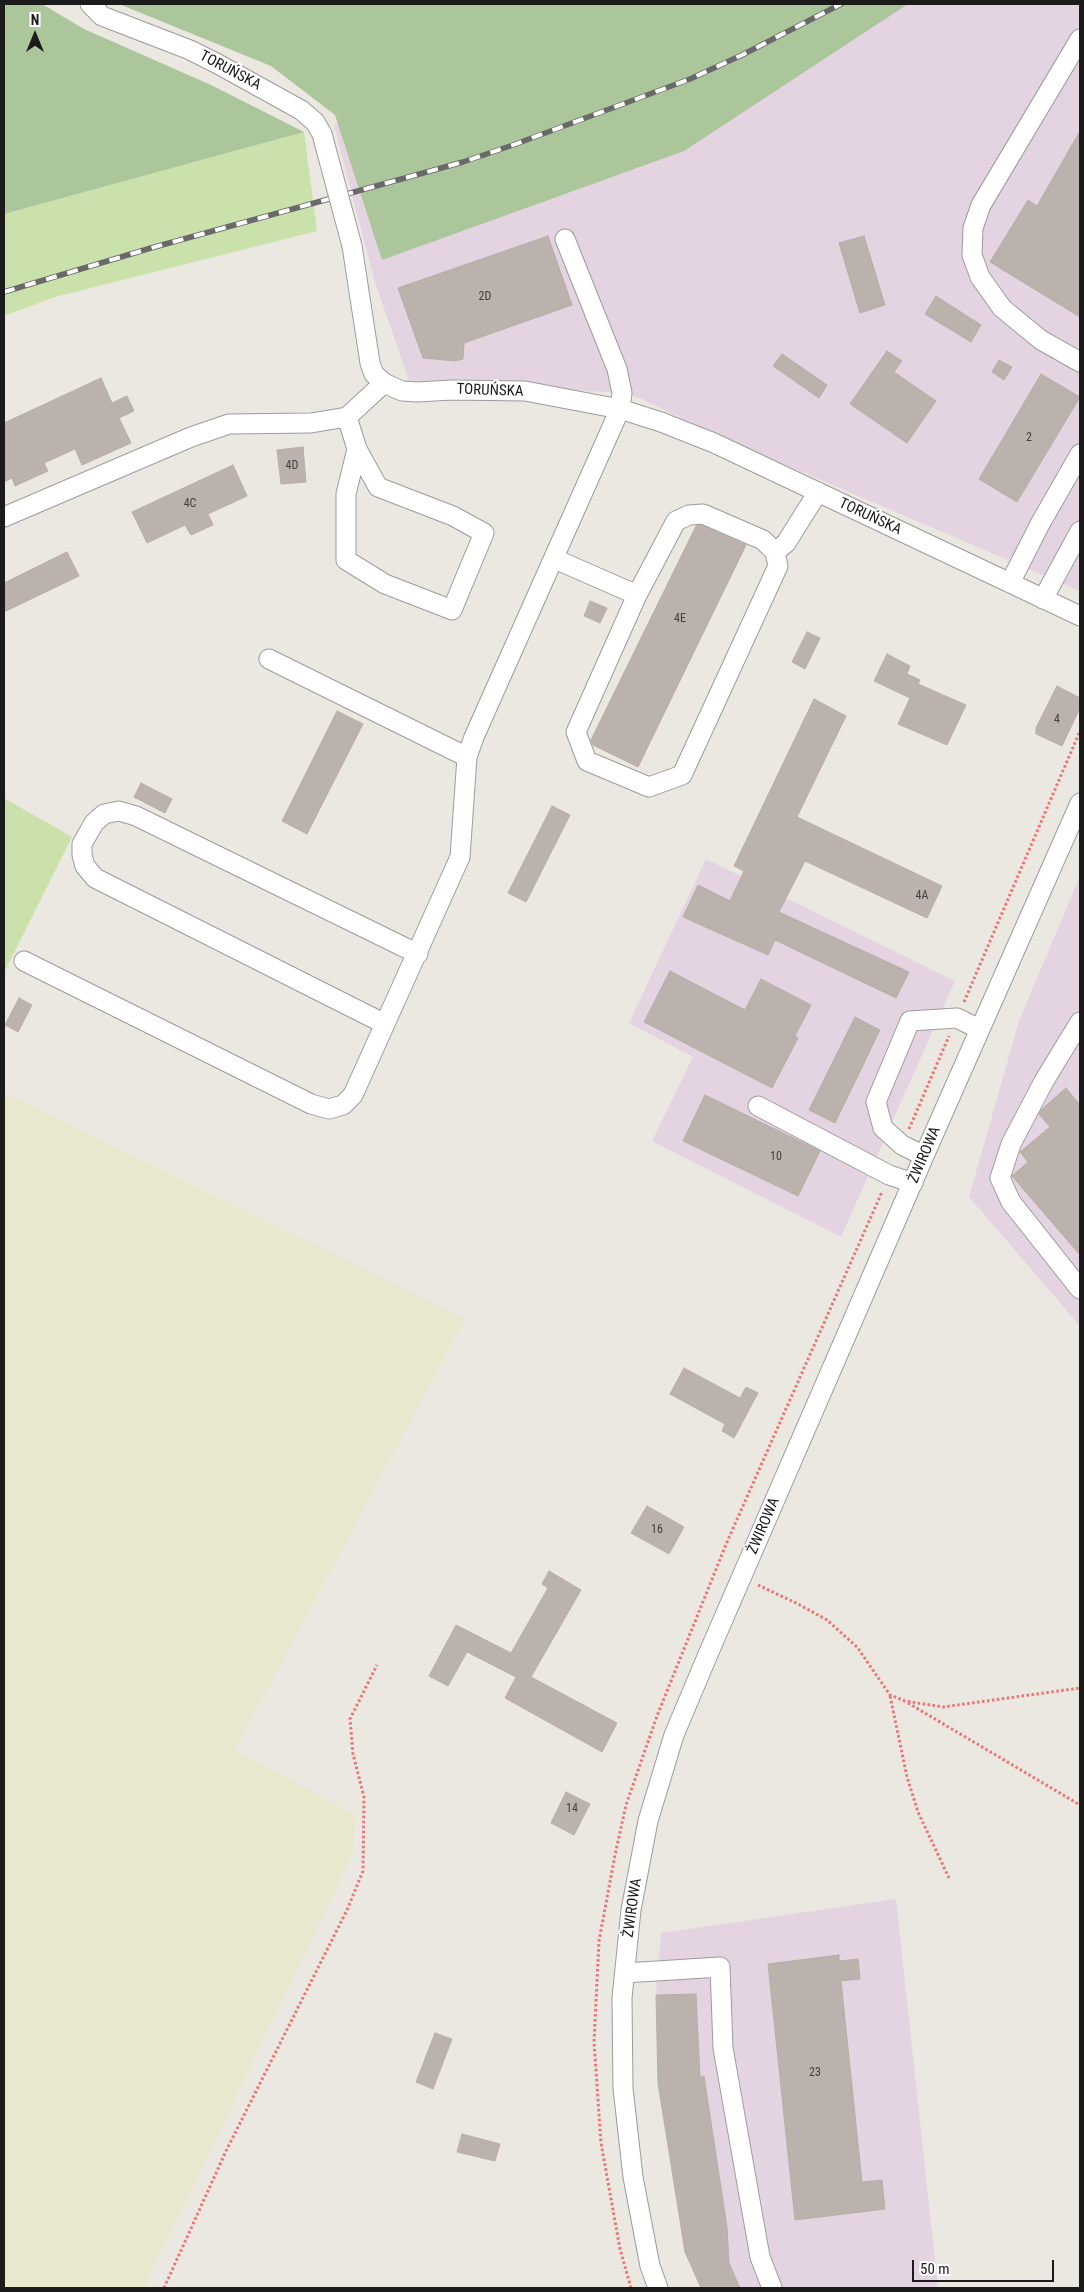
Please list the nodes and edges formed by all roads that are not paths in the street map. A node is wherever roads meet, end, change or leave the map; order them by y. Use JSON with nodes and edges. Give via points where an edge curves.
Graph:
{"nodes":[{"id":1,"x":90,"y":4,"type":"edge"},
{"id":2,"x":1080,"y":39,"type":"edge"},
{"id":3,"x":566,"y":239,"type":"dead end"},
{"id":4,"x":1080,"y":362,"type":"edge"},
{"id":5,"x":384,"y":383,"type":"junction"},
{"id":6,"x":620,"y":409,"type":"junction"},
{"id":7,"x":347,"y":418,"type":"junction"},
{"id":8,"x":357,"y":449,"type":"junction"},
{"id":9,"x":1080,"y":454,"type":"edge"},
{"id":10,"x":818,"y":492,"type":"junction"},
{"id":11,"x":4,"y":517,"type":"edge"},
{"id":12,"x":1080,"y":530,"type":"edge"},
{"id":13,"x":775,"y":552,"type":"junction"},
{"id":14,"x":554,"y":559,"type":"junction"},
{"id":15,"x":1010,"y":583,"type":"junction"},
{"id":16,"x":637,"y":595,"type":"junction"},
{"id":17,"x":1043,"y":599,"type":"junction"},
{"id":18,"x":1080,"y":616,"type":"edge"},
{"id":19,"x":269,"y":659,"type":"dead end"},
{"id":20,"x":467,"y":757,"type":"junction"},
{"id":21,"x":1080,"y":803,"type":"edge"},
{"id":22,"x":418,"y":954,"type":"junction"},
{"id":23,"x":24,"y":962,"type":"dead end"},
{"id":24,"x":1080,"y":1022,"type":"edge"},
{"id":25,"x":385,"y":1024,"type":"junction"},
{"id":26,"x":980,"y":1029,"type":"junction"},
{"id":27,"x":758,"y":1106,"type":"dead end"},
{"id":28,"x":924,"y":1156,"type":"junction"},
{"id":29,"x":912,"y":1183,"type":"junction"},
{"id":30,"x":1080,"y":1289,"type":"edge"},
{"id":31,"x":625,"y":1973,"type":"junction"},
{"id":32,"x":658,"y":2288,"type":"edge"},
{"id":33,"x":772,"y":2288,"type":"edge"}],
"edges":[{"from":1,"to":5,"type":"street","name":"TORUŃSKA","bridge":true,"via":[[102,16],[216,63],[301,110],[315,122],[322,134],[352,246],[370,363],[374,374]]},
{"from":2,"to":4,"type":"street","via":[[981,205],[973,228],[972,255],[980,278],[1002,308],[1041,340]]},
{"from":3,"to":6,"type":"street","via":[[617,369],[622,393]]},
{"from":5,"to":6,"type":"street","name":"TORUŃSKA","via":[[402,391],[417,392],[525,391]]},
{"from":5,"to":7,"type":"street"},
{"from":6,"to":10,"type":"street","name":"TORUŃSKA","via":[[714,443]]},
{"from":6,"to":14,"type":"street"},
{"from":7,"to":8,"type":"street"},
{"from":7,"to":11,"type":"street","via":[[311,423],[229,424],[191,437]]},
{"from":8,"to":8,"type":"street","via":[[378,487],[453,516],[484,533],[452,610],[385,584],[346,560],[346,494]]},
{"from":9,"to":15,"type":"street"},
{"from":10,"to":13,"type":"street","via":[[786,543]]},
{"from":10,"to":15,"type":"street","name":"TORUŃSKA"},
{"from":12,"to":17,"type":"street"},
{"from":13,"to":16,"type":"street","via":[[763,540],[703,514],[689,515],[676,521]]},
{"from":13,"to":16,"type":"street","via":[[778,566],[682,774],[649,787],[587,761],[576,732]]},
{"from":14,"to":16,"type":"street"},
{"from":14,"to":20,"type":"street"},
{"from":15,"to":17,"type":"street","name":"TORUŃSKA"},
{"from":17,"to":18,"type":"street","name":"TORUŃSKA"},
{"from":19,"to":20,"type":"street"},
{"from":20,"to":22,"type":"street","via":[[460,857]]},
{"from":21,"to":26,"type":"street","name":"ŻWIROWA"},
{"from":22,"to":25,"type":"street"},
{"from":22,"to":25,"type":"street","via":[[136,816],[119,811],[104,814],[94,823],[82,844],[85,866],[95,878]]},
{"from":23,"to":25,"type":"street","via":[[311,1104],[329,1109],[344,1105],[353,1096]]},
{"from":24,"to":30,"type":"street","via":[[1011,1144],[1000,1178],[1011,1202]]},
{"from":26,"to":28,"type":"street","name":"ŻWIROWA"},
{"from":26,"to":28,"type":"street","via":[[956,1018],[910,1021],[876,1102],[883,1128],[902,1145]]},
{"from":27,"to":29,"type":"street","via":[[889,1175]]},
{"from":28,"to":29,"type":"street","name":"ŻWIROWA"},
{"from":29,"to":31,"type":"street","name":"ŻWIROWA","via":[[674,1735],[648,1821],[631,1910]]},
{"from":31,"to":32,"type":"street","name":"ŻWIROWA","via":[[622,1998],[624,2098],[632,2177],[650,2266]]},
{"from":31,"to":33,"type":"street","via":[[720,1967],[723,2048],[760,2257]]}]}
